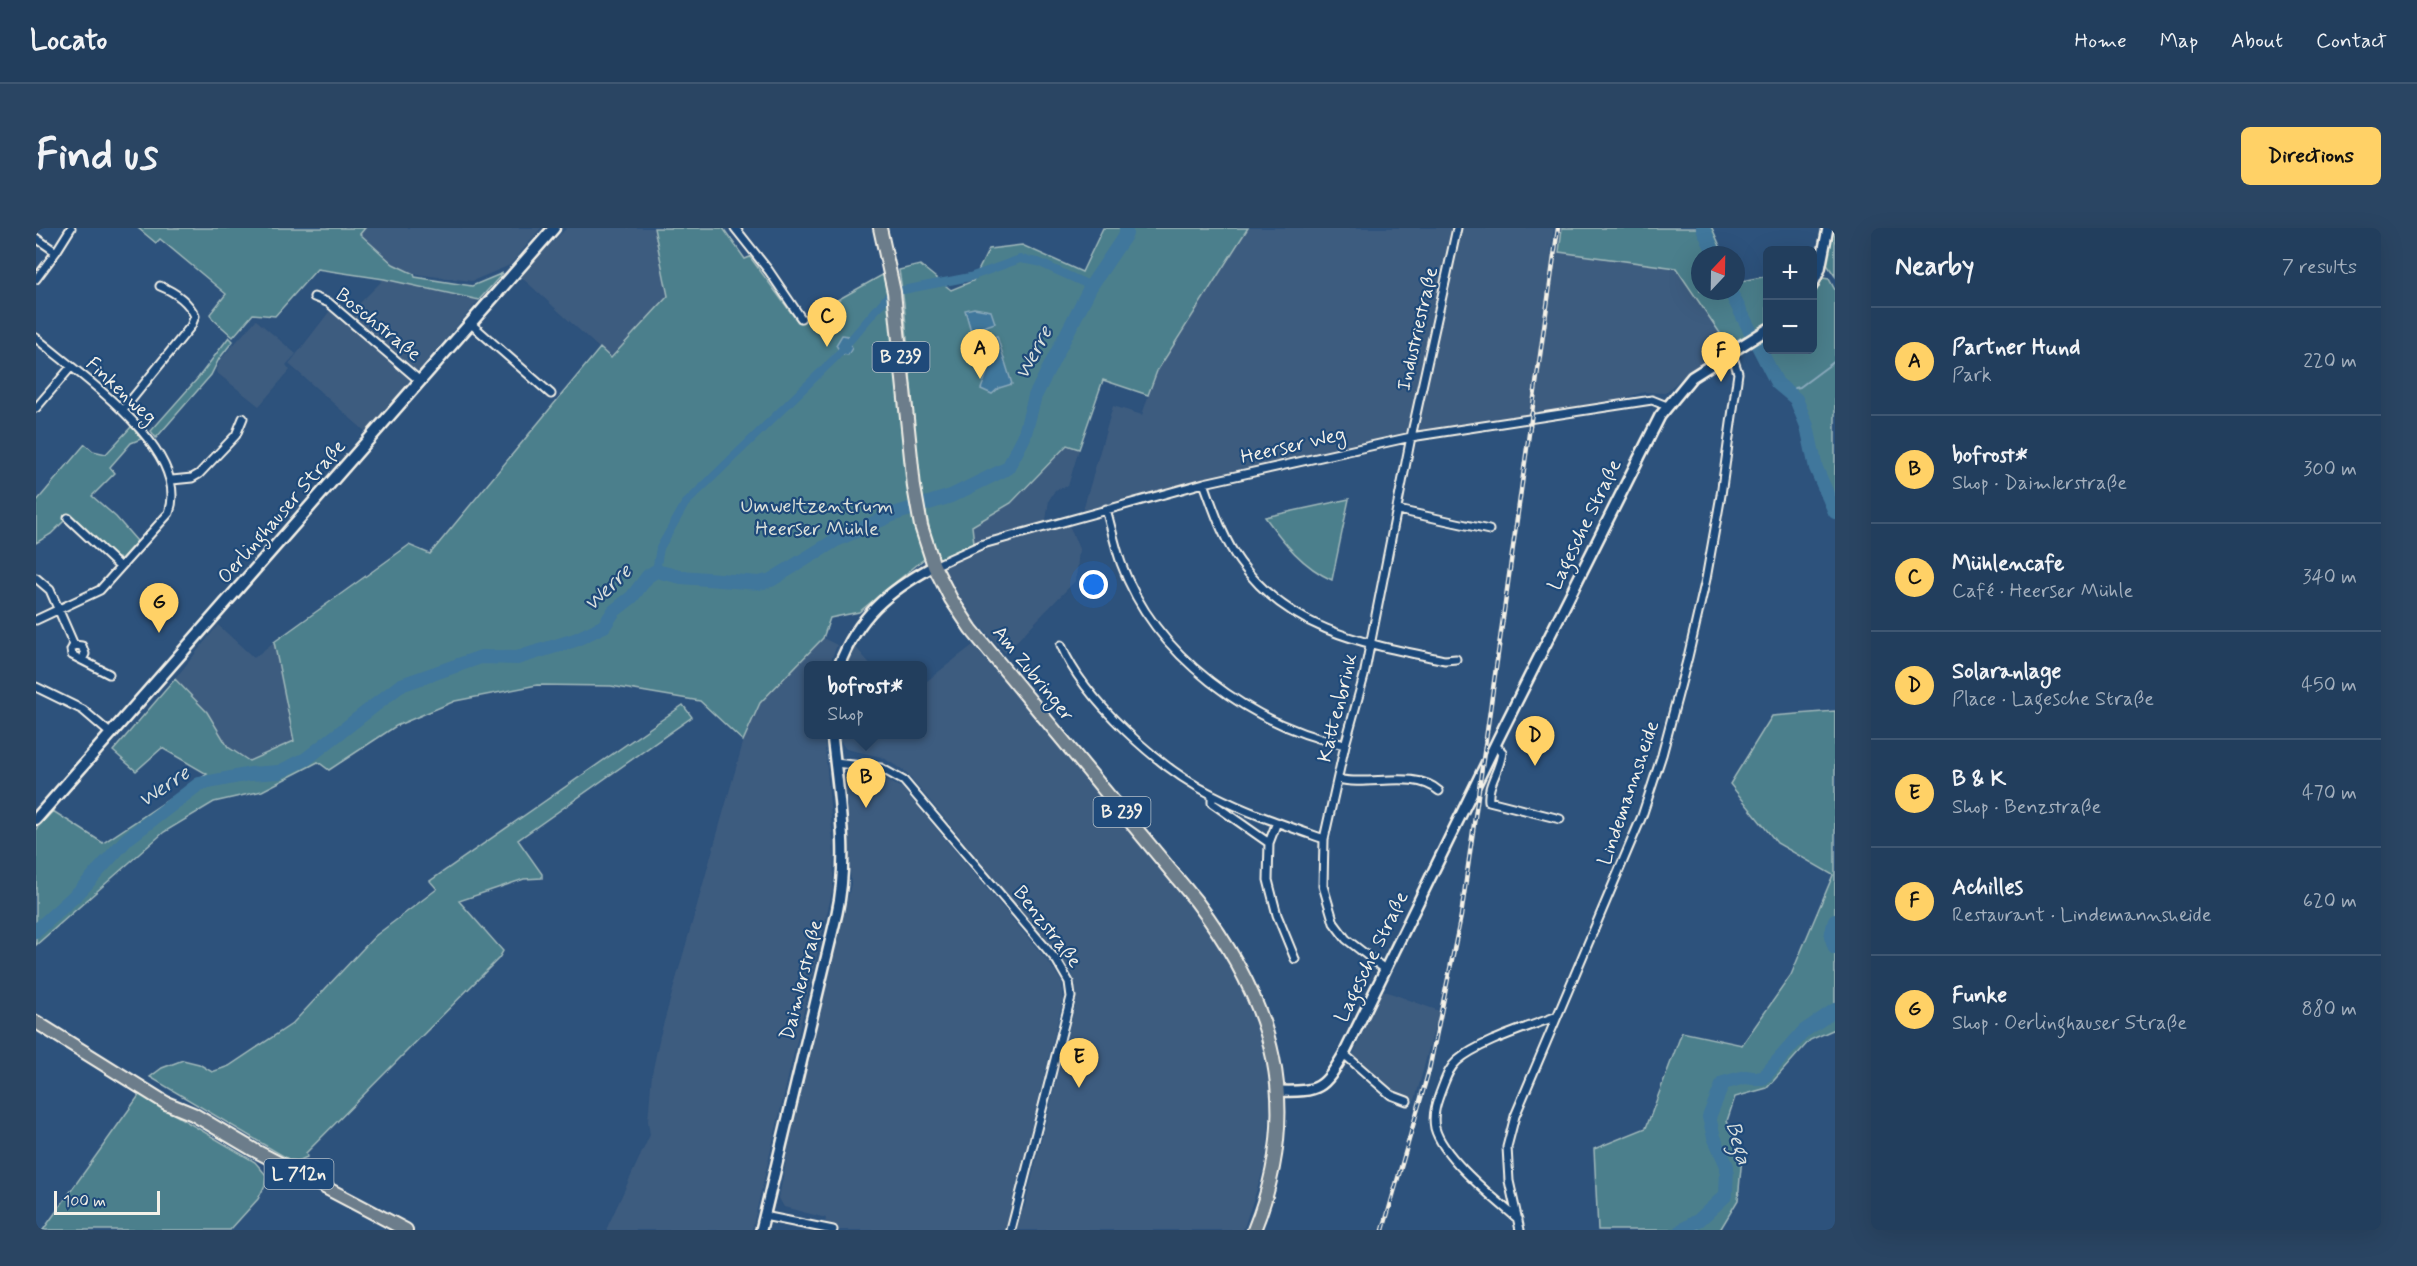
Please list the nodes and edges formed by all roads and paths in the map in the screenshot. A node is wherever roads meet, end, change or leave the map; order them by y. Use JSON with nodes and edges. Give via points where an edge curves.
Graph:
{"nodes":[{"id":1,"x":71,"y":228,"type":"edge"},
{"id":2,"x":554,"y":228,"type":"edge"},
{"id":3,"x":735,"y":228,"type":"edge"},
{"id":4,"x":880,"y":228,"type":"edge"},
{"id":5,"x":1457,"y":228,"type":"edge"},
{"id":6,"x":1828,"y":228,"type":"edge"},
{"id":7,"x":36,"y":238,"type":"edge"},
{"id":8,"x":56,"y":252,"type":"junction"},
{"id":9,"x":1817,"y":275,"type":"edge"},
{"id":10,"x":36,"y":279,"type":"edge"},
{"id":11,"x":160,"y":286,"type":"dead end"},
{"id":12,"x":314,"y":297,"type":"dead end"},
{"id":13,"x":801,"y":318,"type":"dead end"},
{"id":14,"x":470,"y":323,"type":"junction"},
{"id":15,"x":1763,"y":332,"type":"edge"},
{"id":16,"x":36,"y":338,"type":"edge"},
{"id":17,"x":1735,"y":349,"type":"junction"},
{"id":18,"x":71,"y":367,"type":"junction"},
{"id":19,"x":420,"y":381,"type":"junction"},
{"id":20,"x":550,"y":394,"type":"dead end"},
{"id":21,"x":1667,"y":406,"type":"junction"},
{"id":22,"x":36,"y":408,"type":"edge"},
{"id":23,"x":123,"y":410,"type":"junction"},
{"id":24,"x":243,"y":418,"type":"dead end"},
{"id":25,"x":1411,"y":437,"type":"junction"},
{"id":26,"x":172,"y":480,"type":"junction"},
{"id":27,"x":1204,"y":483,"type":"junction"},
{"id":28,"x":1106,"y":509,"type":"junction"},
{"id":29,"x":1398,"y":510,"type":"junction"},
{"id":30,"x":68,"y":518,"type":"dead end"},
{"id":31,"x":1489,"y":530,"type":"dead end"},
{"id":32,"x":934,"y":566,"type":"junction"},
{"id":33,"x":120,"y":567,"type":"junction"},
{"id":34,"x":36,"y":578,"type":"edge"},
{"id":35,"x":58,"y":610,"type":"junction"},
{"id":36,"x":36,"y":620,"type":"edge"},
{"id":37,"x":1061,"y":645,"type":"dead end"},
{"id":38,"x":1370,"y":645,"type":"junction"},
{"id":39,"x":1456,"y":659,"type":"dead end"},
{"id":40,"x":841,"y":661,"type":"edge"},
{"id":41,"x":109,"y":674,"type":"dead end"},
{"id":42,"x":36,"y":687,"type":"edge"},
{"id":43,"x":111,"y":734,"type":"junction"},
{"id":44,"x":832,"y":739,"type":"edge"},
{"id":45,"x":1345,"y":745,"type":"junction"},
{"id":46,"x":1495,"y":745,"type":"junction"},
{"id":47,"x":835,"y":763,"type":"junction"},
{"id":48,"x":1338,"y":779,"type":"junction"},
{"id":49,"x":1438,"y":791,"type":"dead end"},
{"id":50,"x":1212,"y":795,"type":"junction"},
{"id":51,"x":36,"y":819,"type":"edge"},
{"id":52,"x":1560,"y":819,"type":"dead end"},
{"id":53,"x":1277,"y":822,"type":"junction"},
{"id":54,"x":1324,"y":839,"type":"junction"},
{"id":55,"x":1269,"y":843,"type":"junction"},
{"id":56,"x":1295,"y":959,"type":"dead end"},
{"id":57,"x":1386,"y":970,"type":"junction"},
{"id":58,"x":36,"y":1012,"type":"edge"},
{"id":59,"x":1557,"y":1016,"type":"junction"},
{"id":60,"x":36,"y":1022,"type":"edge"},
{"id":61,"x":1344,"y":1054,"type":"junction"},
{"id":62,"x":1279,"y":1091,"type":"junction"},
{"id":63,"x":168,"y":1100,"type":"junction"},
{"id":64,"x":1407,"y":1101,"type":"dead end"},
{"id":65,"x":764,"y":1216,"type":"junction"},
{"id":66,"x":1518,"y":1219,"type":"junction"},
{"id":67,"x":406,"y":1230,"type":"edge"},
{"id":68,"x":761,"y":1230,"type":"edge"},
{"id":69,"x":833,"y":1230,"type":"edge"},
{"id":70,"x":1011,"y":1230,"type":"edge"},
{"id":71,"x":1254,"y":1230,"type":"edge"},
{"id":72,"x":1520,"y":1230,"type":"edge"}],
"edges":[{"from":1,"to":8,"type":"street"},
{"from":2,"to":14,"type":"main road","name":"Oerlinghauser Straße"},
{"from":3,"to":13,"type":"street"},
{"from":4,"to":32,"type":"main road","name":"Am Zubringer","number":"B 239","via":[[894,292],[914,487]]},
{"from":5,"to":25,"type":"street","name":"Industriestraße"},
{"from":6,"to":9,"type":"street"},
{"from":7,"to":8,"type":"street"},
{"from":8,"to":10,"type":"street"},
{"from":11,"to":23,"type":"street","via":[[173,291],[195,316]]},
{"from":12,"to":19,"type":"street","name":"Boschstraße","via":[[329,303]]},
{"from":14,"to":19,"type":"main road","name":"Oerlinghauser Straße"},
{"from":14,"to":20,"type":"street"},
{"from":15,"to":17,"type":"street","name":"Lagesche Straße"},
{"from":16,"to":18,"type":"street","name":"Finkenweg"},
{"from":17,"to":21,"type":"street","name":"Lagesche Straße","via":[[1692,377]]},
{"from":17,"to":59,"type":"street","name":"Lindemannsheide","via":[[1738,373],[1721,495],[1680,689],[1642,816]]},
{"from":18,"to":22,"type":"street"},
{"from":18,"to":23,"type":"street","name":"Finkenweg"},
{"from":19,"to":43,"type":"main road","name":"Oerlinghauser Straße"},
{"from":21,"to":25,"type":"street","name":"Heerser Weg","via":[[1652,400]]},
{"from":21,"to":46,"type":"street","name":"Lagesche Straße"},
{"from":23,"to":26,"type":"street","name":"Finkenweg","via":[[148,438]]},
{"from":24,"to":26,"type":"street","via":[[236,435],[199,474]]},
{"from":25,"to":27,"type":"street","name":"Heerser Weg"},
{"from":25,"to":29,"type":"street","name":"Kattenbrink"},
{"from":26,"to":33,"type":"street","via":[[169,513]]},
{"from":27,"to":28,"type":"street","name":"Heerser Weg"},
{"from":27,"to":38,"type":"street","via":[[1239,561],[1260,586],[1293,614]]},
{"from":28,"to":32,"type":"street","name":"Heerser Weg","via":[[983,543]]},
{"from":28,"to":45,"type":"street","via":[[1121,563],[1142,605],[1187,661],[1215,686],[1261,715]]},
{"from":29,"to":31,"type":"street"},
{"from":29,"to":38,"type":"street","name":"Kattenbrink"},
{"from":30,"to":33,"type":"street"},
{"from":32,"to":40,"type":"street","via":[[864,618]]},
{"from":32,"to":62,"type":"main road","name":"Am Zubringer","number":"B 239","via":[[971,629],[1223,936],[1258,1004],[1273,1053]]},
{"from":33,"to":35,"type":"street","via":[[100,590]]},
{"from":34,"to":35,"type":"street","via":[[50,590]]},
{"from":35,"to":36,"type":"street"},
{"from":35,"to":41,"type":"street","via":[[74,645],[72,656]]},
{"from":37,"to":50,"type":"street","via":[[1069,664],[1120,727]]},
{"from":38,"to":39,"type":"street","name":"Kattenbrink"},
{"from":38,"to":45,"type":"street","name":"Kattenbrink"},
{"from":42,"to":43,"type":"street","via":[[83,710]]},
{"from":43,"to":51,"type":"main road","name":"Oerlinghauser Straße"},
{"from":44,"to":47,"type":"street","name":"Daimlerstraße"},
{"from":45,"to":48,"type":"street","name":"Kattenbrink"},
{"from":46,"to":52,"type":"street","via":[[1502,752],[1501,766],[1488,791],[1489,801]]},
{"from":46,"to":57,"type":"street","name":"Lagesche Straße"},
{"from":47,"to":65,"type":"street","name":"Daimlerstraße","via":[[843,861],[839,905]]},
{"from":47,"to":70,"type":"street","name":"Benzstraße","via":[[881,768],[904,781],[1057,961],[1069,982],[1071,997]]},
{"from":48,"to":49,"type":"street","name":"Kattenbrink","via":[[1408,781],[1431,784]]},
{"from":48,"to":54,"type":"street","name":"Kattenbrink"},
{"from":50,"to":53,"type":"street"},
{"from":50,"to":55,"type":"street","via":[[1212,802]]},
{"from":53,"to":54,"type":"street"},
{"from":53,"to":55,"type":"street"},
{"from":54,"to":57,"type":"street","name":"Kattenbrink","via":[[1323,886],[1334,923],[1346,939]]},
{"from":55,"to":56,"type":"street","via":[[1268,880]]},
{"from":57,"to":61,"type":"street","name":"Lagesche Straße"},
{"from":58,"to":63,"type":"main road","number":"L 712n"},
{"from":59,"to":66,"type":"street","name":"Lindemannsheide","via":[[1515,1116],[1507,1147],[1509,1181]]},
{"from":59,"to":66,"type":"street","via":[[1476,1049],[1457,1061],[1435,1107],[1435,1128],[1446,1149]]},
{"from":60,"to":63,"type":"main road","number":"L 712n"},
{"from":61,"to":62,"type":"street","name":"Lagesche Straße","via":[[1330,1077],[1312,1091]]},
{"from":61,"to":64,"type":"street","name":"Lagesche Straße","via":[[1391,1095]]},
{"from":62,"to":71,"type":"main road","number":"B 239","via":[[1276,1160]]},
{"from":63,"to":67,"type":"main road","number":"L 712n"},
{"from":65,"to":68,"type":"street","name":"Daimlerstraße"},
{"from":65,"to":69,"type":"street"},
{"from":66,"to":72,"type":"street","name":"Lindemannsheide"}]}
